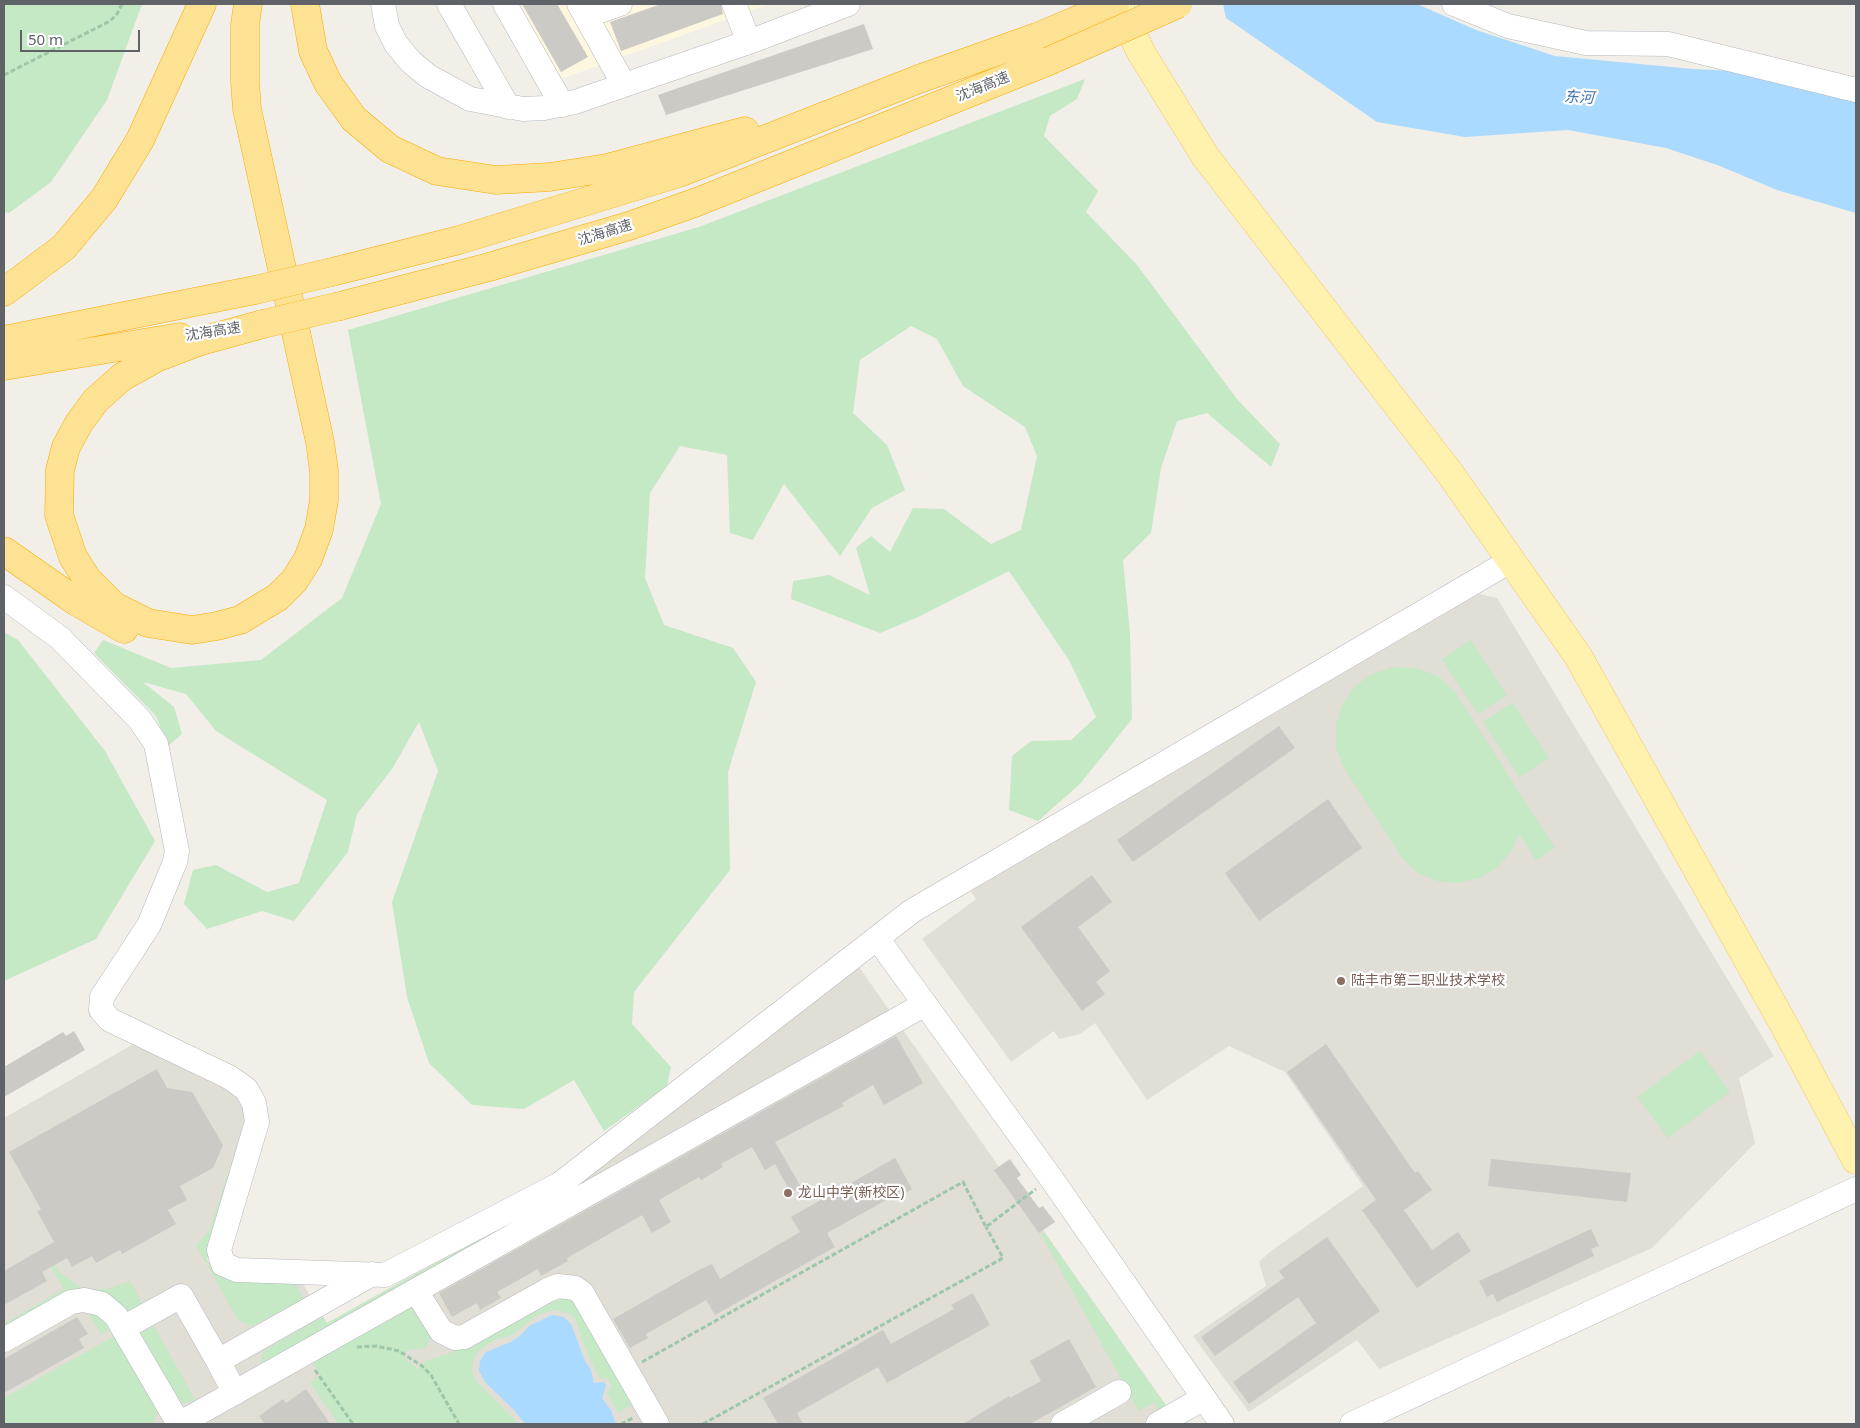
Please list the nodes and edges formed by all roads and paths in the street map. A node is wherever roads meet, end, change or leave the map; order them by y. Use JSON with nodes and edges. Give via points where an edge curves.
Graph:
{"nodes":[{"id":1,"x":122,"y":4,"type":"edge"},
{"id":2,"x":202,"y":4,"type":"edge"},
{"id":3,"x":248,"y":4,"type":"edge"},
{"id":4,"x":260,"y":4,"type":"edge"},
{"id":5,"x":305,"y":4,"type":"edge"},
{"id":6,"x":383,"y":4,"type":"edge"},
{"id":7,"x":449,"y":4,"type":"edge"},
{"id":8,"x":505,"y":4,"type":"edge"},
{"id":9,"x":620,"y":4,"type":"edge"},
{"id":10,"x":734,"y":4,"type":"edge"},
{"id":11,"x":848,"y":4,"type":"edge"},
{"id":12,"x":1116,"y":4,"type":"edge"},
{"id":13,"x":1178,"y":4,"type":"edge"},
{"id":14,"x":1454,"y":4,"type":"edge"},
{"id":15,"x":582,"y":10,"type":"edge"},
{"id":16,"x":749,"y":42,"type":"junction"},
{"id":17,"x":4,"y":75,"type":"edge"},
{"id":18,"x":919,"y":78,"type":"junction"},
{"id":19,"x":624,"y":85,"type":"junction"},
{"id":20,"x":1856,"y":90,"type":"edge"},
{"id":21,"x":562,"y":105,"type":"junction"},
{"id":22,"x":508,"y":106,"type":"junction"},
{"id":23,"x":4,"y":292,"type":"edge"},
{"id":24,"x":263,"y":324,"type":"junction"},
{"id":25,"x":4,"y":340,"type":"edge"},
{"id":26,"x":4,"y":366,"type":"edge"},
{"id":27,"x":4,"y":551,"type":"edge"},
{"id":28,"x":1512,"y":560,"type":"junction"},
{"id":29,"x":4,"y":597,"type":"edge"},
{"id":30,"x":877,"y":938,"type":"junction"},
{"id":31,"x":925,"y":1004,"type":"junction"},
{"id":32,"x":1856,"y":1160,"type":"edge"},
{"id":33,"x":1051,"y":1178,"type":"junction"},
{"id":34,"x":1856,"y":1189,"type":"edge"},
{"id":35,"x":986,"y":1227,"type":"junction"},
{"id":36,"x":372,"y":1274,"type":"junction"},
{"id":37,"x":416,"y":1291,"type":"junction"},
{"id":38,"x":123,"y":1328,"type":"junction"},
{"id":39,"x":4,"y":1340,"type":"edge"},
{"id":40,"x":349,"y":1349,"type":"dead end"},
{"id":41,"x":218,"y":1361,"type":"junction"},
{"id":42,"x":321,"y":1364,"type":"dead end"},
{"id":43,"x":638,"y":1364,"type":"dead end"},
{"id":44,"x":1119,"y":1392,"type":"dead end"},
{"id":45,"x":235,"y":1393,"type":"junction"},
{"id":46,"x":1204,"y":1398,"type":"junction"},
{"id":47,"x":653,"y":1417,"type":"edge"},
{"id":48,"x":179,"y":1424,"type":"edge"},
{"id":49,"x":353,"y":1424,"type":"edge"},
{"id":50,"x":459,"y":1424,"type":"edge"},
{"id":51,"x":621,"y":1424,"type":"edge"},
{"id":52,"x":704,"y":1424,"type":"edge"},
{"id":53,"x":1063,"y":1424,"type":"edge"},
{"id":54,"x":1158,"y":1424,"type":"edge"},
{"id":55,"x":1222,"y":1424,"type":"edge"},
{"id":56,"x":1352,"y":1424,"type":"edge"}],
"edges":[{"from":1,"to":17,"type":"path","via":[[110,21]]},
{"from":2,"to":23,"type":"highway","via":[[140,140],[104,199],[64,247]]},
{"from":3,"to":24,"type":"highway","via":[[244,25],[247,109],[320,442],[324,500],[319,528],[308,559],[278,597],[240,620],[216,626],[192,630],[148,623],[114,606],[87,579],[73,557],[59,515],[60,470],[66,447],[78,423],[96,400],[122,377],[174,351]]},
{"from":4,"to":27,"type":"highway","via":[[255,43],[260,113],[332,421],[340,474],[338,521],[334,541],[323,565],[311,586],[289,609],[259,627],[207,644],[181,644],[155,640],[126,630],[77,602]]},
{"from":5,"to":18,"type":"highway","via":[[313,51],[328,83],[354,119],[390,149],[437,171],[496,180],[550,178],[607,168],[731,135]]},
{"from":6,"to":22,"type":"street","via":[[387,26],[396,44],[428,76],[470,99]]},
{"from":7,"to":22,"type":"street"},
{"from":8,"to":21,"type":"street"},
{"from":9,"to":15,"type":"street"},
{"from":10,"to":16,"type":"street"},
{"from":11,"to":16,"type":"street"},
{"from":12,"to":18,"type":"highway","name":"沈海高速","via":[[1037,37]]},
{"from":12,"to":28,"type":"main road","via":[[1142,54],[1205,156],[1449,472]]},
{"from":13,"to":24,"type":"highway","name":"沈海高速","bridge":true,"via":[[1049,61],[630,226],[489,267]]},
{"from":14,"to":20,"type":"street","via":[[1508,26],[1586,43],[1668,44]]},
{"from":15,"to":19,"type":"street"},
{"from":16,"to":19,"type":"street"},
{"from":18,"to":25,"type":"highway","name":"沈海高速","bridge":true,"via":[[679,173],[477,235],[255,290]]},
{"from":19,"to":21,"type":"street"},
{"from":21,"to":22,"type":"street","via":[[523,109]]},
{"from":24,"to":26,"type":"highway","name":"沈海高速"},
{"from":28,"to":30,"type":"street","via":[[912,911]]},
{"from":28,"to":32,"type":"main road","via":[[1578,656]]},
{"from":29,"to":36,"type":"street","via":[[60,638],[140,720],[156,744],[177,851],[175,862],[149,925],[102,997],[101,1010],[110,1020],[229,1077],[246,1089],[254,1103],[257,1122],[219,1250],[223,1264],[237,1270]]},
{"from":30,"to":31,"type":"street"},
{"from":30,"to":36,"type":"street","via":[[560,1184],[396,1271],[385,1275]]},
{"from":31,"to":33,"type":"street"},
{"from":31,"to":37,"type":"street"},
{"from":33,"to":35,"type":"path"},
{"from":33,"to":46,"type":"street"},
{"from":34,"to":56,"type":"street"},
{"from":35,"to":43,"type":"path","via":[[963,1182]]},
{"from":35,"to":52,"type":"path","via":[[1003,1258]]},
{"from":36,"to":41,"type":"street"},
{"from":37,"to":45,"type":"street"},
{"from":37,"to":47,"type":"street","via":[[441,1331],[455,1338],[464,1337],[553,1288],[575,1288],[582,1293]]},
{"from":38,"to":39,"type":"street","via":[[108,1307],[91,1300],[77,1300]]},
{"from":38,"to":41,"type":"street","via":[[180,1296]]},
{"from":38,"to":48,"type":"street"},
{"from":40,"to":50,"type":"path","via":[[376,1346],[408,1356],[430,1375]]},
{"from":41,"to":45,"type":"street"},
{"from":42,"to":49,"type":"path","via":[[314,1368]]},
{"from":44,"to":53,"type":"street"},
{"from":45,"to":48,"type":"street"},
{"from":46,"to":54,"type":"street"},
{"from":46,"to":55,"type":"street"},
{"from":47,"to":51,"type":"path"}]}
